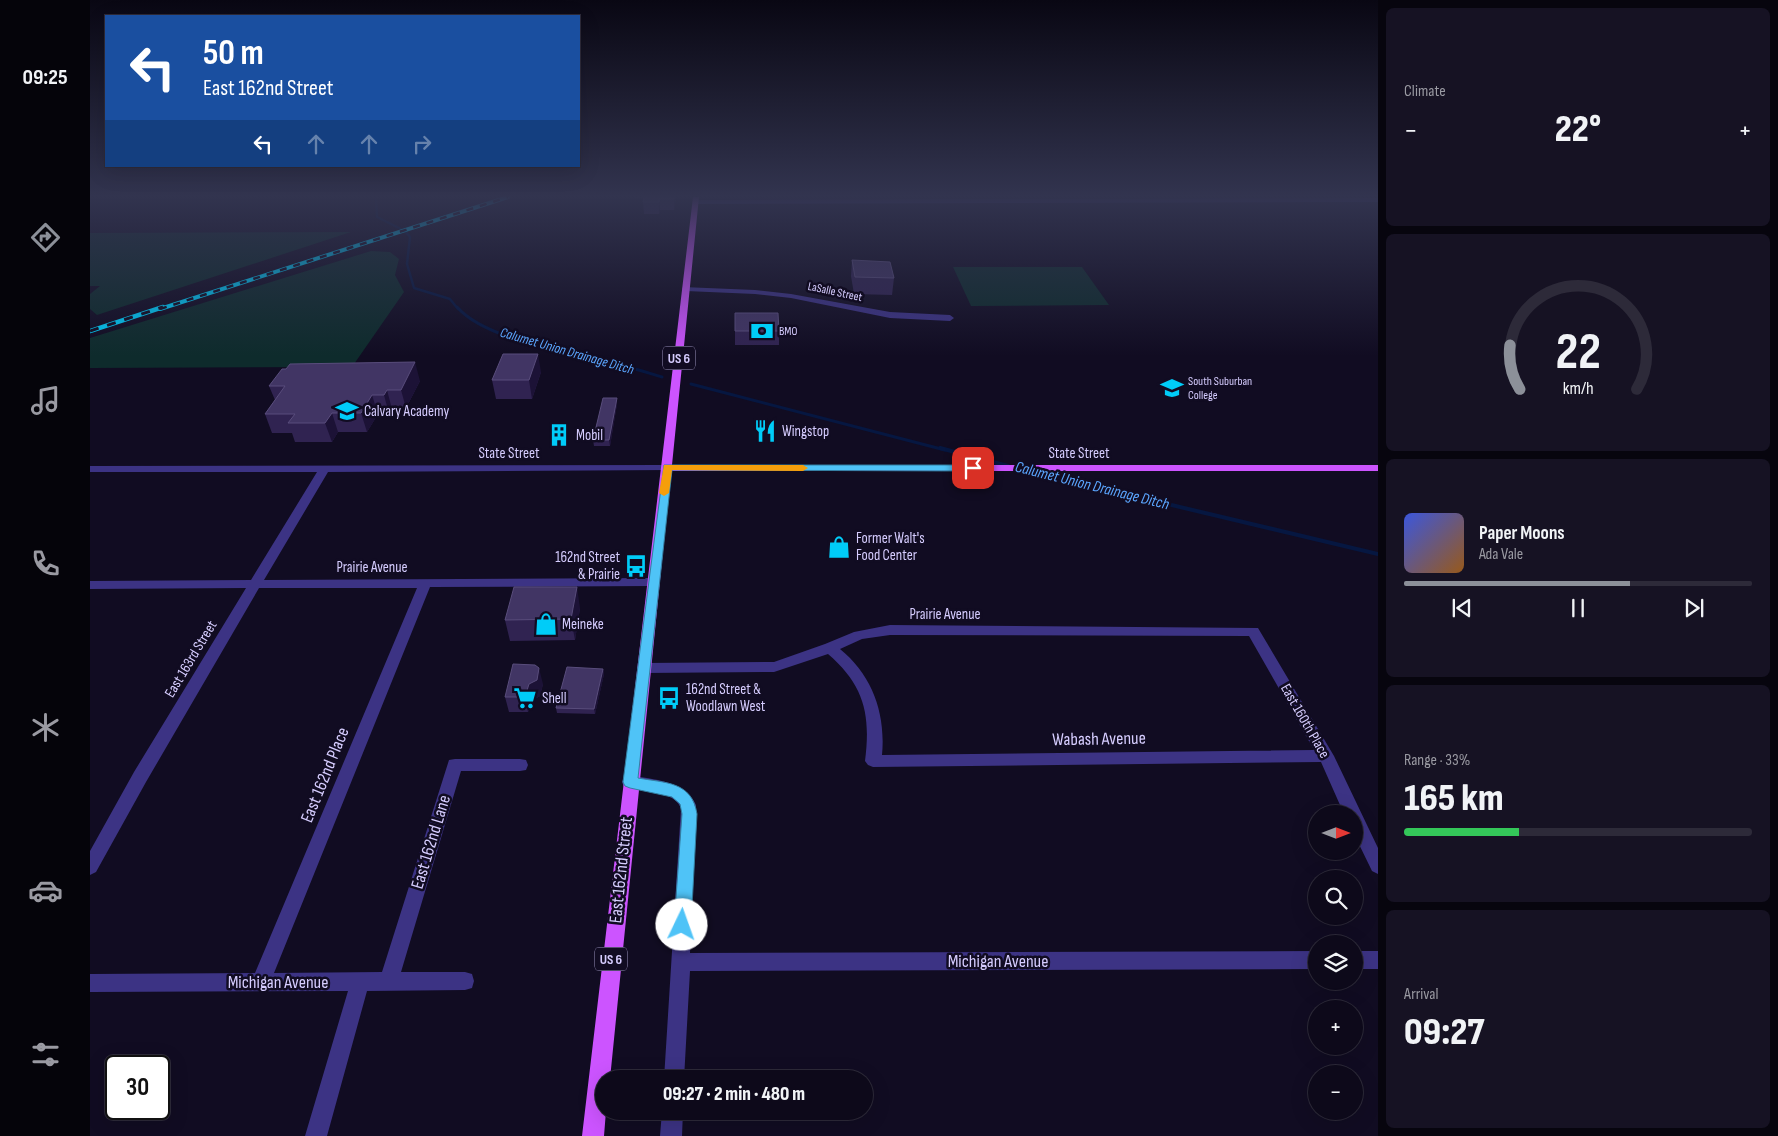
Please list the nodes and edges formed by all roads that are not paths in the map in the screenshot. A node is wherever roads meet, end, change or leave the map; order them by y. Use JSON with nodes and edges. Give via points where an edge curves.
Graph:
{"nodes":[{"id":1,"x":690,"y":250,"type":"edge"},
{"id":2,"x":686,"y":289,"type":"junction"},
{"id":3,"x":950,"y":318,"type":"dead end"},
{"id":4,"x":667,"y":468,"type":"junction"},
{"id":5,"x":1378,"y":468,"type":"edge"},
{"id":6,"x":90,"y":469,"type":"edge"},
{"id":7,"x":324,"y":469,"type":"junction"},
{"id":8,"x":653,"y":582,"type":"junction"},
{"id":9,"x":425,"y":583,"type":"junction"},
{"id":10,"x":255,"y":584,"type":"junction"},
{"id":11,"x":90,"y":585,"type":"edge"},
{"id":12,"x":1253,"y":631,"type":"joint"},
{"id":13,"x":830,"y":648,"type":"junction"},
{"id":14,"x":644,"y":668,"type":"junction"},
{"id":15,"x":1326,"y":756,"type":"junction"},
{"id":16,"x":520,"y":766,"type":"dead end"},
{"id":17,"x":630,"y":782,"type":"junction"},
{"id":18,"x":1348,"y":805,"type":"edge"},
{"id":19,"x":1363,"y":835,"type":"edge"},
{"id":20,"x":1378,"y":866,"type":"edge"},
{"id":21,"x":90,"y":867,"type":"edge"},
{"id":22,"x":1308,"y":960,"type":"edge"},
{"id":23,"x":1363,"y":960,"type":"edge"},
{"id":24,"x":1378,"y":960,"type":"edge"},
{"id":25,"x":680,"y":962,"type":"junction"},
{"id":26,"x":465,"y":981,"type":"dead end"},
{"id":27,"x":261,"y":982,"type":"junction"},
{"id":28,"x":360,"y":982,"type":"junction"},
{"id":29,"x":388,"y":982,"type":"junction"},
{"id":30,"x":90,"y":984,"type":"edge"},
{"id":31,"x":674,"y":1070,"type":"edge"},
{"id":32,"x":672,"y":1120,"type":"edge"},
{"id":33,"x":316,"y":1136,"type":"edge"},
{"id":34,"x":592,"y":1136,"type":"edge"},
{"id":35,"x":671,"y":1136,"type":"edge"}],
"edges":[{"from":1,"to":2,"type":"main road","number":"US 6"},
{"from":2,"to":3,"type":"street","name":"LaSalle Street","via":[[756,292],[890,315]]},
{"from":2,"to":4,"type":"main road","number":"US 6"},
{"from":4,"to":5,"type":"main road","name":"State Street"},
{"from":4,"to":7,"type":"street","name":"State Street"},
{"from":4,"to":8,"type":"main road","name":"East 162nd Street","number":"US 6"},
{"from":6,"to":7,"type":"street","name":"State Street"},
{"from":7,"to":10,"type":"street","name":"East 163rd Street"},
{"from":8,"to":9,"type":"street","name":"Prairie Avenue"},
{"from":8,"to":14,"type":"main road","name":"East 162nd Street","number":"US 6"},
{"from":9,"to":10,"type":"street","name":"Prairie Avenue"},
{"from":9,"to":27,"type":"street","name":"East 162nd Place"},
{"from":10,"to":11,"type":"street","name":"Prairie Avenue"},
{"from":10,"to":21,"type":"street","name":"East 163rd Street","via":[[140,776]]},
{"from":12,"to":13,"type":"street","name":"Prairie Avenue","via":[[890,630],[859,634]]},
{"from":12,"to":15,"type":"street","name":"East 160th Place"},
{"from":13,"to":14,"type":"street","name":"Prairie Avenue","via":[[774,667]]},
{"from":13,"to":15,"type":"street","name":"Wabash Avenue","via":[[853,669],[869,702],[876,744],[873,761]]},
{"from":14,"to":17,"type":"main road","name":"East 162nd Street","number":"US 6"},
{"from":15,"to":18,"type":"street","name":"East 160th Place"},
{"from":16,"to":29,"type":"street","name":"East 162nd Lane","via":[[455,765]]},
{"from":17,"to":25,"type":"street","via":[[675,792],[688,802]]},
{"from":17,"to":34,"type":"main road","name":"East 162nd Street","number":"US 6"},
{"from":19,"to":20,"type":"street","name":"East 160th Place"},
{"from":22,"to":25,"type":"street","name":"Michigan Avenue"},
{"from":23,"to":24,"type":"street"},
{"from":25,"to":31,"type":"street"},
{"from":26,"to":29,"type":"street","name":"Michigan Avenue"},
{"from":27,"to":28,"type":"street","name":"Michigan Avenue"},
{"from":27,"to":30,"type":"street","name":"Michigan Avenue"},
{"from":28,"to":29,"type":"street","name":"Michigan Avenue"},
{"from":28,"to":33,"type":"street"},
{"from":32,"to":35,"type":"street"}]}
